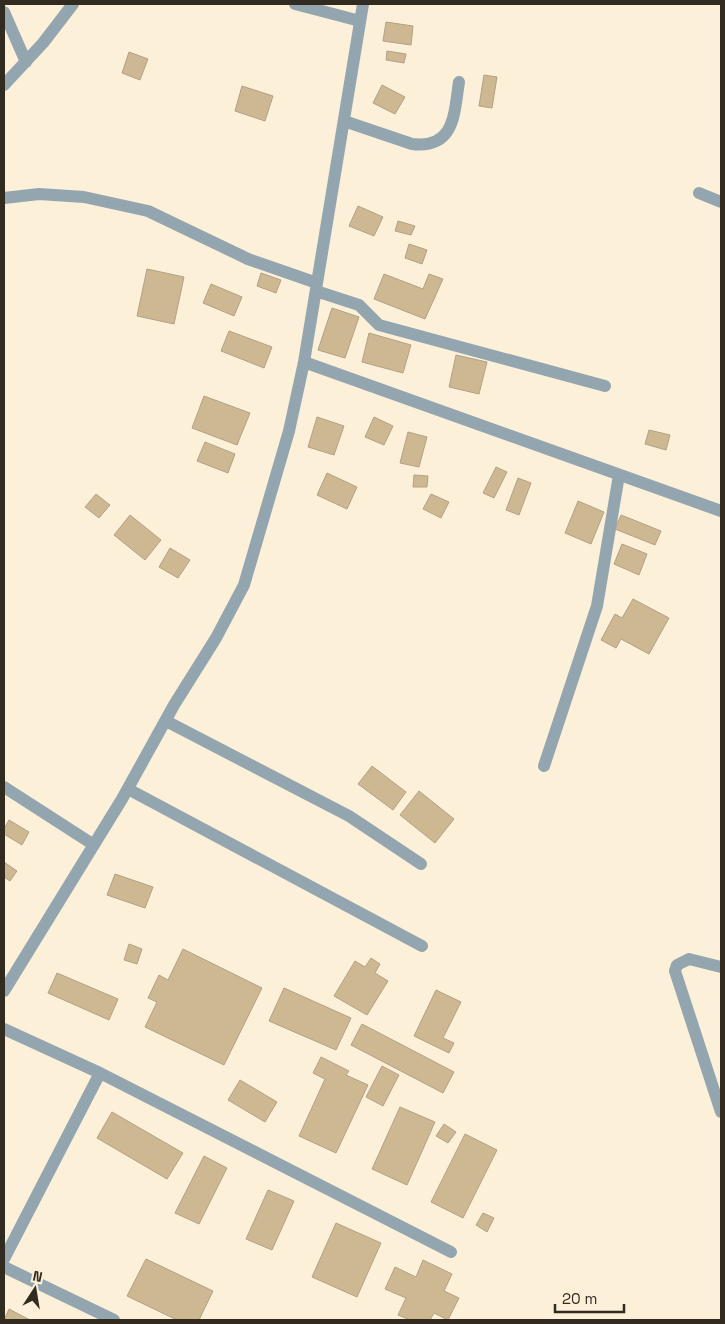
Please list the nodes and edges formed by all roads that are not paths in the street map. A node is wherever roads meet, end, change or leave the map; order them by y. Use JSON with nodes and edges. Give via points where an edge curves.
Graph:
{"nodes":[{"id":1,"x":73,"y":4,"type":"edge"},
{"id":2,"x":295,"y":4,"type":"edge"},
{"id":3,"x":362,"y":4,"type":"edge"},
{"id":4,"x":4,"y":12,"type":"edge"},
{"id":5,"x":360,"y":21,"type":"junction"},
{"id":6,"x":26,"y":62,"type":"junction"},
{"id":7,"x":459,"y":82,"type":"dead end"},
{"id":8,"x":4,"y":85,"type":"edge"},
{"id":9,"x":344,"y":122,"type":"junction"},
{"id":10,"x":699,"y":193,"type":"dead end"},
{"id":11,"x":4,"y":198,"type":"edge"},
{"id":12,"x":721,"y":202,"type":"edge"},
{"id":13,"x":317,"y":287,"type":"junction"},
{"id":14,"x":304,"y":362,"type":"junction"},
{"id":15,"x":604,"y":386,"type":"dead end"},
{"id":16,"x":619,"y":475,"type":"junction"},
{"id":17,"x":721,"y":511,"type":"edge"},
{"id":18,"x":166,"y":720,"type":"junction"},
{"id":19,"x":544,"y":766,"type":"dead end"},
{"id":20,"x":4,"y":787,"type":"edge"},
{"id":21,"x":128,"y":788,"type":"junction"},
{"id":22,"x":94,"y":845,"type":"junction"},
{"id":23,"x":421,"y":864,"type":"dead end"},
{"id":24,"x":422,"y":946,"type":"dead end"},
{"id":25,"x":721,"y":967,"type":"edge"},
{"id":26,"x":4,"y":991,"type":"edge"},
{"id":27,"x":4,"y":1030,"type":"edge"},
{"id":28,"x":100,"y":1073,"type":"junction"},
{"id":29,"x":721,"y":1112,"type":"edge"},
{"id":30,"x":451,"y":1252,"type":"dead end"},
{"id":31,"x":4,"y":1259,"type":"edge"},
{"id":32,"x":4,"y":1267,"type":"edge"},
{"id":33,"x":114,"y":1320,"type":"edge"}],
"edges":[{"from":1,"to":6,"type":"street"},
{"from":2,"to":5,"type":"street"},
{"from":3,"to":5,"type":"street"},
{"from":4,"to":6,"type":"street"},
{"from":5,"to":9,"type":"street"},
{"from":6,"to":8,"type":"street"},
{"from":7,"to":9,"type":"street","via":[[451,127],[445,136],[424,146]]},
{"from":9,"to":13,"type":"street"},
{"from":10,"to":12,"type":"street"},
{"from":11,"to":13,"type":"street","via":[[39,194],[84,197],[148,211],[248,259]]},
{"from":13,"to":14,"type":"street"},
{"from":13,"to":15,"type":"street","via":[[359,305],[379,325]]},
{"from":14,"to":16,"type":"street"},
{"from":14,"to":18,"type":"street","via":[[289,431],[244,585]]},
{"from":16,"to":17,"type":"street"},
{"from":16,"to":19,"type":"street","via":[[597,606]]},
{"from":18,"to":21,"type":"street"},
{"from":18,"to":23,"type":"street","via":[[349,816]]},
{"from":20,"to":22,"type":"street"},
{"from":21,"to":22,"type":"street"},
{"from":21,"to":24,"type":"street"},
{"from":22,"to":26,"type":"street"},
{"from":25,"to":29,"type":"street","via":[[689,959],[678,965],[676,971]]},
{"from":27,"to":28,"type":"street"},
{"from":28,"to":30,"type":"street"},
{"from":28,"to":31,"type":"street"},
{"from":32,"to":33,"type":"street"}]}
